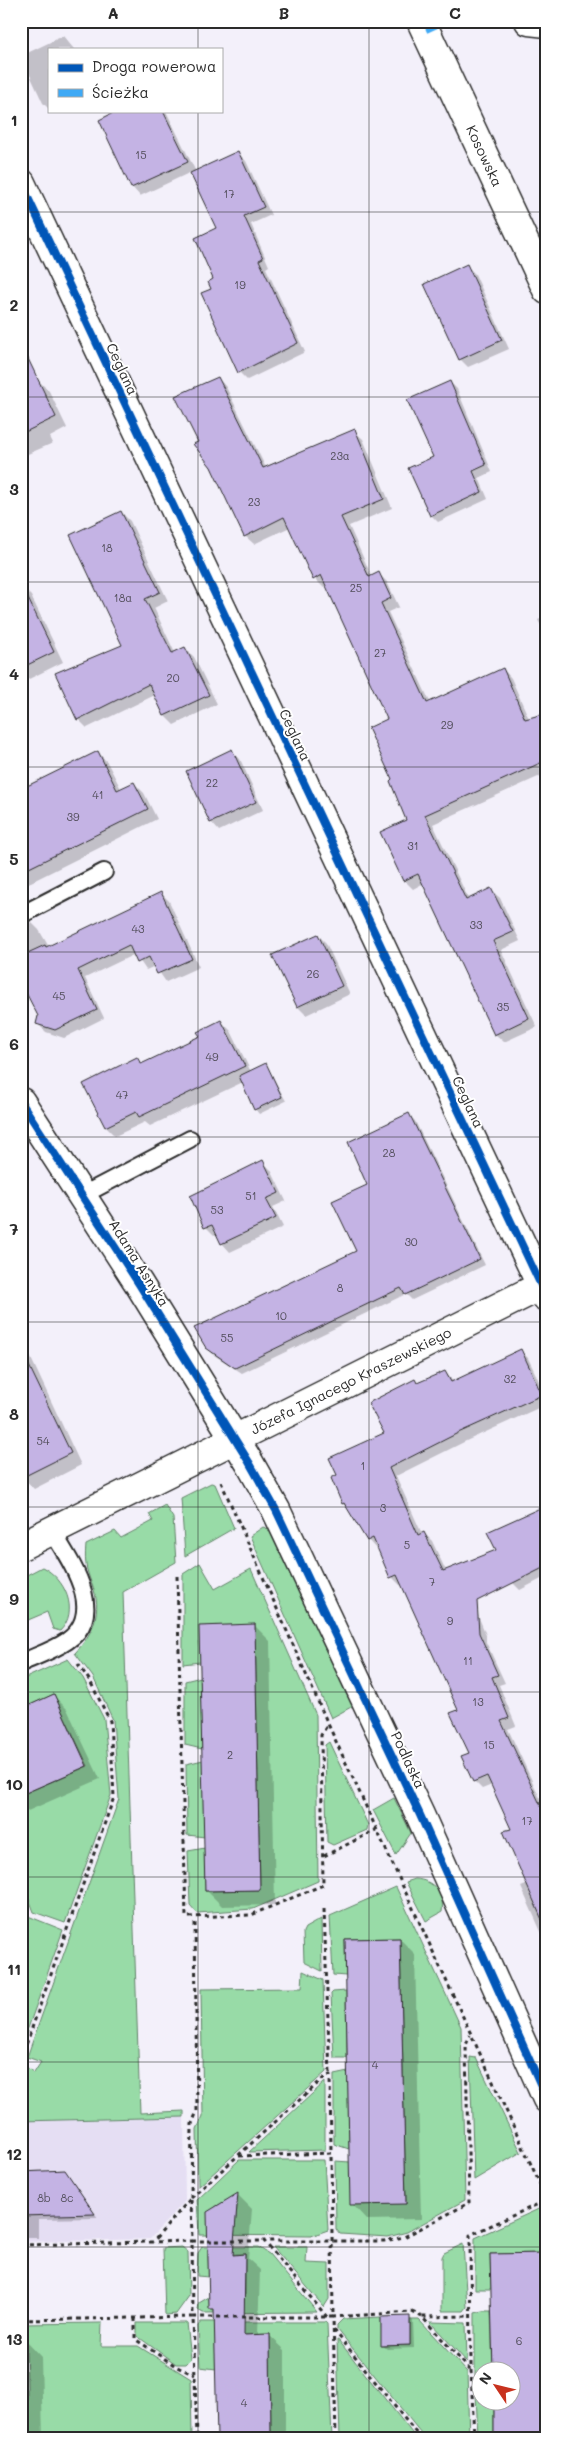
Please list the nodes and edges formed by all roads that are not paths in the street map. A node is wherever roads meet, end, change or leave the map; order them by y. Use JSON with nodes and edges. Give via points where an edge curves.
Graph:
{"nodes":[{"id":1,"x":529,"y":21,"type":"edge"},
{"id":2,"x":547,"y":23,"type":"edge"},
{"id":3,"x":431,"y":24,"type":"edge"},
{"id":4,"x":21,"y":183,"type":"edge"},
{"id":5,"x":547,"y":290,"type":"edge"},
{"id":6,"x":104,"y":872,"type":"dead end"},
{"id":7,"x":21,"y":915,"type":"edge"},
{"id":8,"x":21,"y":1102,"type":"edge"},
{"id":9,"x":190,"y":1139,"type":"dead end"},
{"id":10,"x":82,"y":1196,"type":"junction"},
{"id":11,"x":545,"y":1289,"type":"edge"},
{"id":12,"x":234,"y":1439,"type":"junction"},
{"id":13,"x":52,"y":1531,"type":"junction"},
{"id":14,"x":21,"y":1546,"type":"edge"},
{"id":15,"x":21,"y":1662,"type":"edge"},
{"id":16,"x":547,"y":2099,"type":"edge"}],
"edges":[{"from":1,"to":2,"type":"street"},
{"from":3,"to":5,"type":"street","name":"Kosowska"},
{"from":4,"to":11,"type":"street","name":"Ceglana"},
{"from":6,"to":7,"type":"lane"},
{"from":8,"to":10,"type":"street","name":"Adama Asnyka"},
{"from":9,"to":10,"type":"lane"},
{"from":10,"to":12,"type":"street","name":"Adama Asnyka"},
{"from":11,"to":12,"type":"street","name":"Józefa Ignacego Kraszewskiego"},
{"from":12,"to":13,"type":"street","name":"Józefa Ignacego Kraszewskiego"},
{"from":12,"to":16,"type":"street","name":"Podlaska","via":[[276,1510],[420,1815]]},
{"from":13,"to":14,"type":"street","name":"Józefa Ignacego Kraszewskiego"},
{"from":13,"to":15,"type":"lane","via":[[85,1594],[87,1606],[82,1624],[64,1642]]}]}
